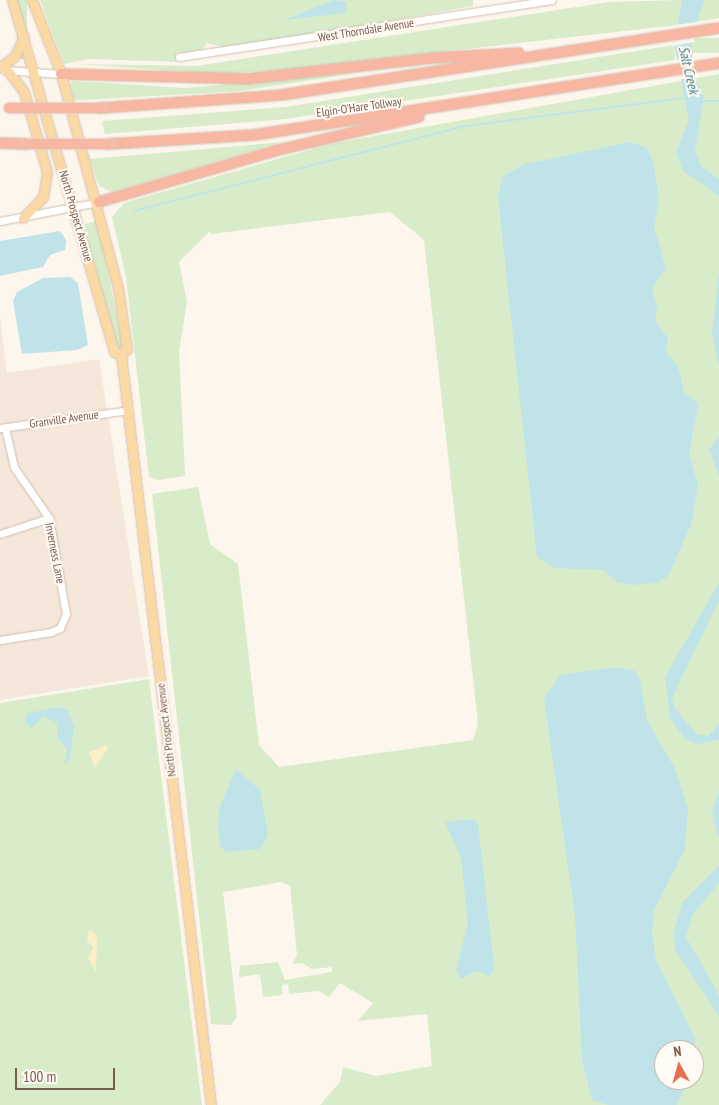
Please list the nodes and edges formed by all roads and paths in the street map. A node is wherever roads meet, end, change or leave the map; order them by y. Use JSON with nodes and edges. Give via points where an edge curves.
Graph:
{"nodes":[{"id":1,"x":12,"y":0,"type":"edge"},
{"id":2,"x":32,"y":0,"type":"edge"},
{"id":3,"x":552,"y":0,"type":"edge"},
{"id":4,"x":719,"y":28,"type":"edge"},
{"id":5,"x":24,"y":36,"type":"junction"},
{"id":6,"x":573,"y":51,"type":"junction"},
{"id":7,"x":179,"y":57,"type":"dead end"},
{"id":8,"x":719,"y":63,"type":"edge"},
{"id":9,"x":2,"y":69,"type":"edge"},
{"id":10,"x":34,"y":73,"type":"junction"},
{"id":11,"x":61,"y":74,"type":"junction"},
{"id":12,"x":486,"y":101,"type":"junction"},
{"id":13,"x":5,"y":108,"type":"edge"},
{"id":14,"x":0,"y":143,"type":"edge"},
{"id":15,"x":98,"y":202,"type":"junction"},
{"id":16,"x":74,"y":209,"type":"junction"},
{"id":17,"x":23,"y":218,"type":"junction"},
{"id":18,"x":0,"y":221,"type":"edge"},
{"id":19,"x":121,"y":355,"type":"junction"},
{"id":20,"x":129,"y":410,"type":"junction"},
{"id":21,"x":3,"y":428,"type":"edge"},
{"id":22,"x":49,"y":518,"type":"junction"},
{"id":23,"x":0,"y":534,"type":"edge"},
{"id":24,"x":0,"y":640,"type":"edge"},
{"id":25,"x":211,"y":1105,"type":"edge"}],
"edges":[{"from":1,"to":5,"type":"main road","name":"North Prospect Avenue"},
{"from":2,"to":11,"type":"main road","name":"North Prospect Avenue"},
{"from":3,"to":7,"type":"street","name":"West Thorndale Avenue"},
{"from":4,"to":6,"type":"highway","name":"Elgin-O'Hare Tollway"},
{"from":5,"to":9,"type":"main road","via":[[16,56]]},
{"from":5,"to":10,"type":"main road","name":"North Prospect Avenue"},
{"from":6,"to":11,"type":"highway","via":[[432,58],[246,79]]},
{"from":6,"to":13,"type":"highway","name":"Elgin-O'Hare Tollway","bridge":true,"via":[[281,95],[101,108]]},
{"from":8,"to":12,"type":"highway","name":"Elgin-O'Hare Tollway"},
{"from":9,"to":10,"type":"street"},
{"from":9,"to":17,"type":"main road","via":[[24,92],[47,172],[43,197]]},
{"from":10,"to":11,"type":"street"},
{"from":10,"to":16,"type":"main road","name":"North Prospect Avenue"},
{"from":11,"to":15,"type":"main road","name":"North Prospect Avenue"},
{"from":12,"to":14,"type":"highway","name":"Elgin-O'Hare Tollway","bridge":true,"via":[[254,135],[109,144]]},
{"from":12,"to":15,"type":"highway","via":[[274,152]]},
{"from":15,"to":16,"type":"street"},
{"from":15,"to":19,"type":"main road","name":"North Prospect Avenue","via":[[122,312],[127,349]]},
{"from":16,"to":17,"type":"street"},
{"from":16,"to":19,"type":"main road","name":"North Prospect Avenue","via":[[114,352]]},
{"from":17,"to":18,"type":"street"},
{"from":19,"to":20,"type":"main road","name":"North Prospect Avenue"},
{"from":20,"to":21,"type":"street","name":"Granville Avenue"},
{"from":20,"to":25,"type":"main road","name":"North Prospect Avenue"},
{"from":21,"to":22,"type":"street","name":"Inverness Lane","via":[[14,467]]},
{"from":22,"to":23,"type":"street"},
{"from":22,"to":24,"type":"street","name":"Inverness Lane","via":[[64,621],[51,632]]}]}
